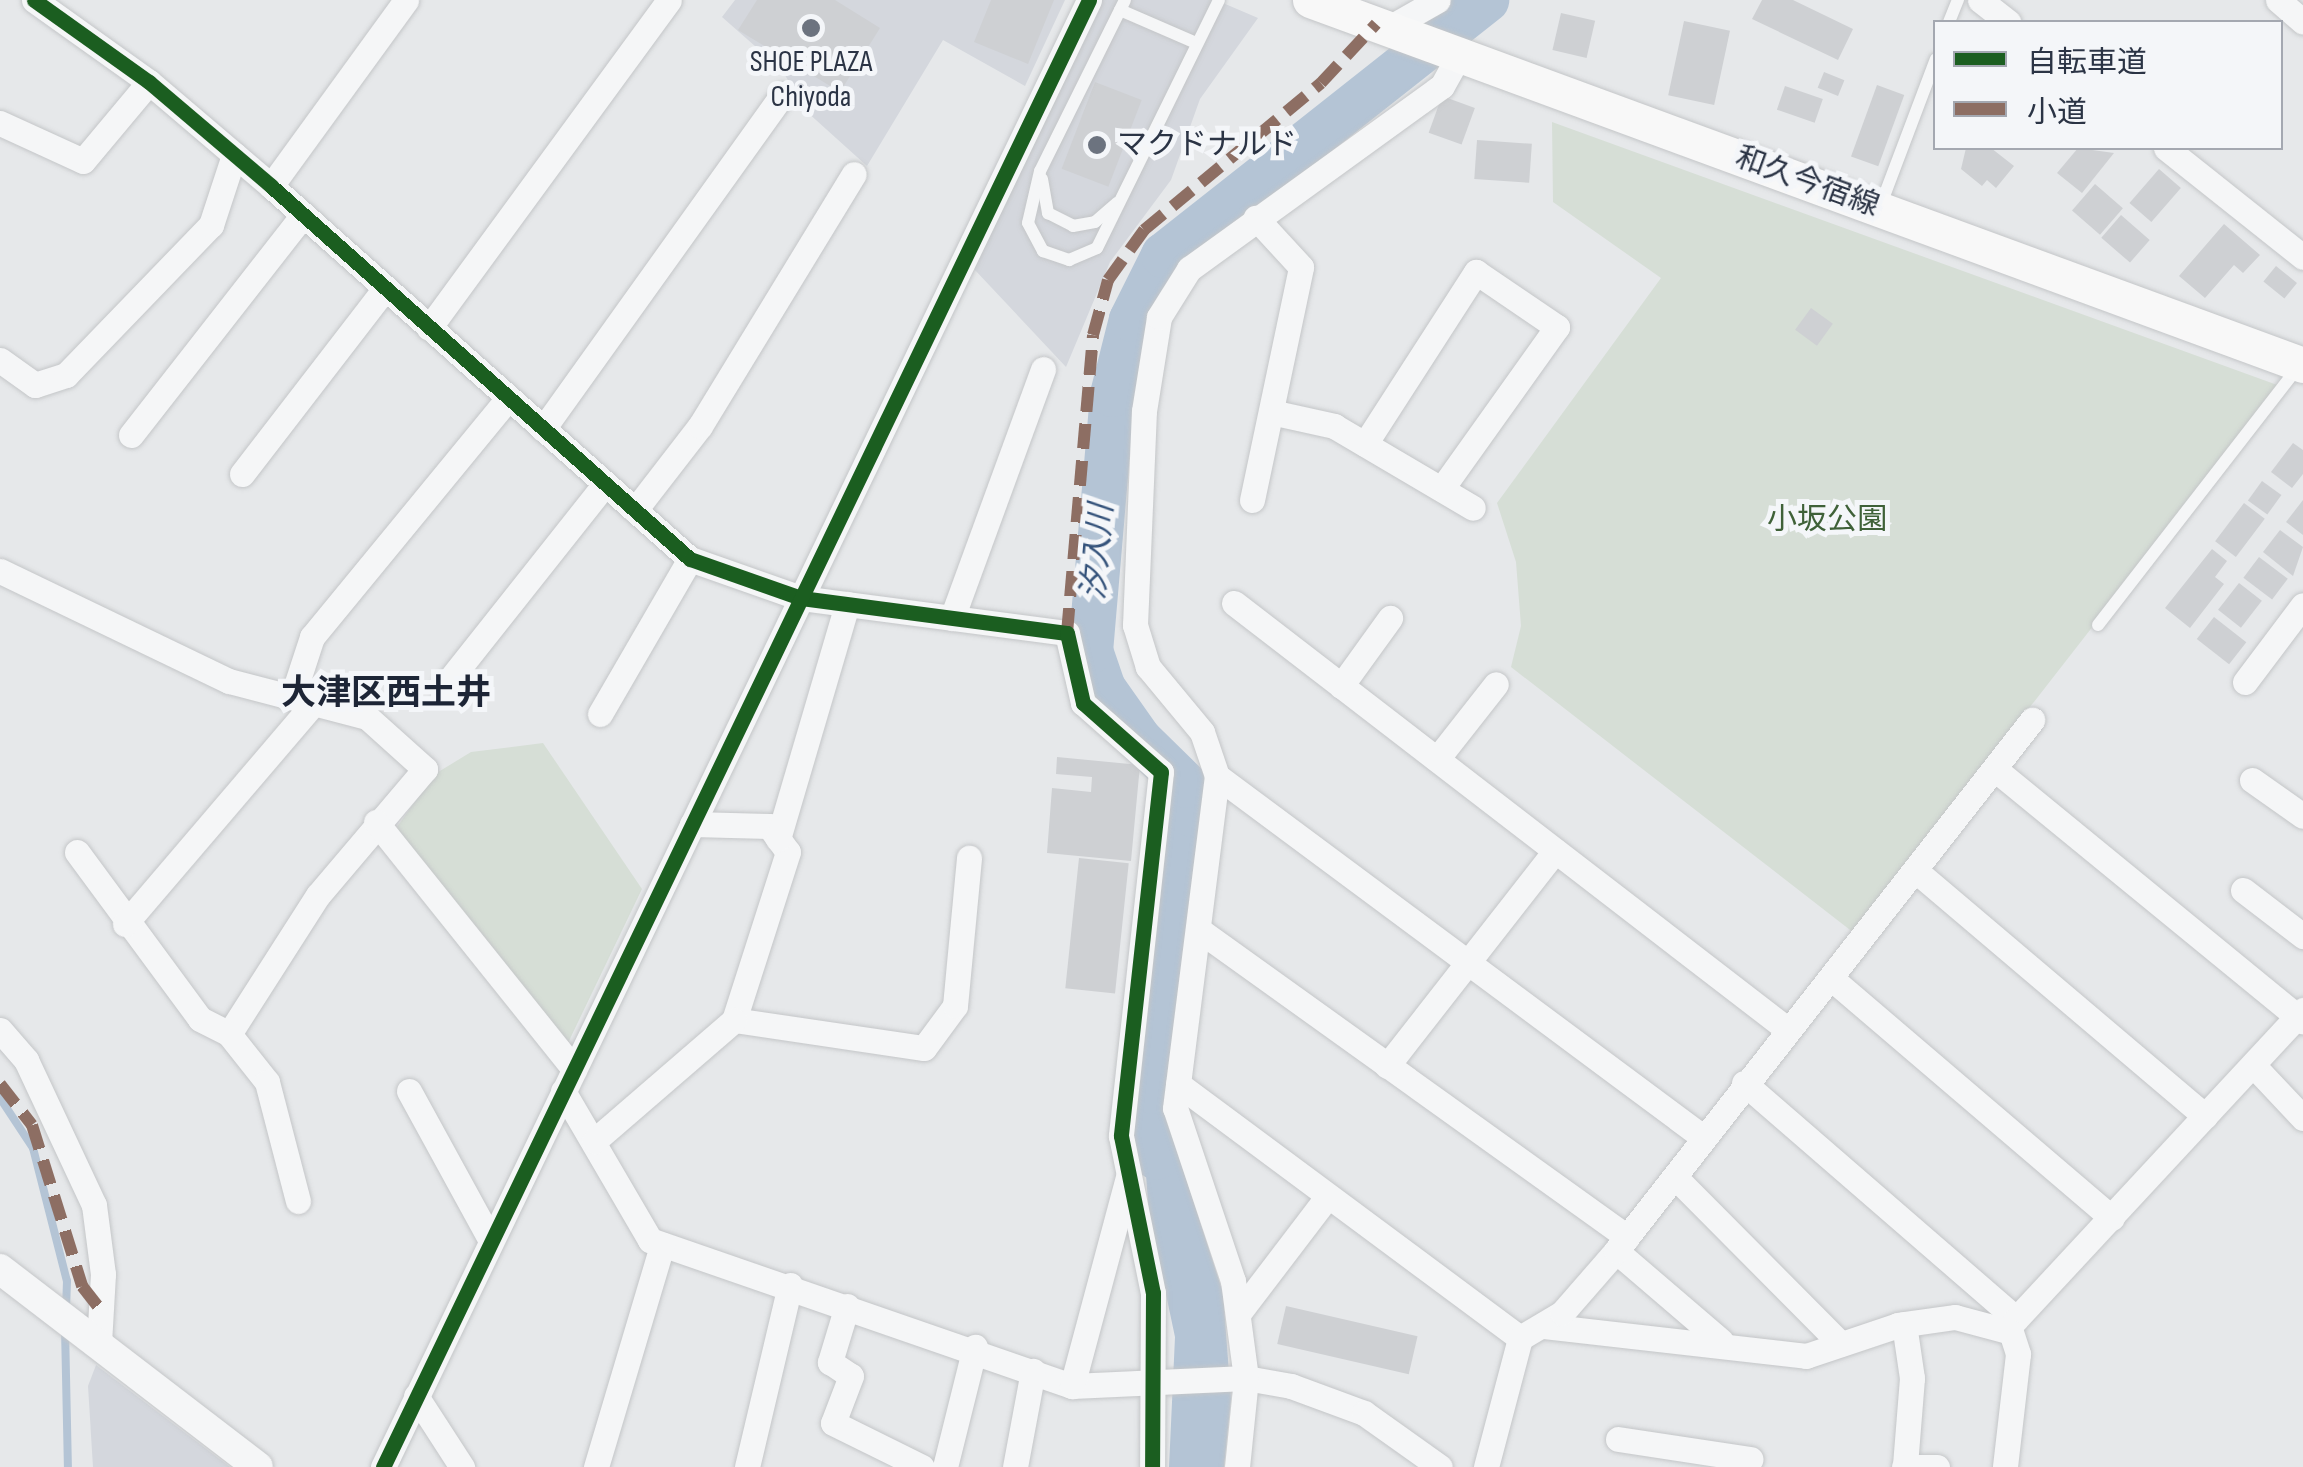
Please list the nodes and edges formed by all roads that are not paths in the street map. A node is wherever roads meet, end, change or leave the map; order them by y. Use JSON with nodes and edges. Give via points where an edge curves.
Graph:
{"nodes":[{"id":1,"x":34,"y":0,"type":"edge"},
{"id":2,"x":406,"y":0,"type":"edge"},
{"id":3,"x":670,"y":0,"type":"edge"},
{"id":4,"x":1089,"y":0,"type":"edge"},
{"id":5,"x":1219,"y":0,"type":"edge"},
{"id":6,"x":1310,"y":0,"type":"edge"},
{"id":7,"x":1438,"y":0,"type":"edge"},
{"id":8,"x":1980,"y":0,"type":"edge"},
{"id":9,"x":2278,"y":0,"type":"edge"},
{"id":10,"x":1123,"y":5,"type":"edge"},
{"id":11,"x":2005,"y":20,"type":"edge"},
{"id":12,"x":2303,"y":22,"type":"edge"},
{"id":13,"x":1397,"y":31,"type":"junction"},
{"id":14,"x":1196,"y":43,"type":"junction"},
{"id":15,"x":1459,"y":55,"type":"junction"},
{"id":16,"x":1933,"y":68,"type":"edge"},
{"id":17,"x":148,"y":82,"type":"junction"},
{"id":18,"x":782,"y":95,"type":"dead end"},
{"id":19,"x":0,"y":123,"type":"edge"},
{"id":20,"x":2169,"y":150,"type":"edge"},
{"id":21,"x":234,"y":155,"type":"junction"},
{"id":22,"x":1040,"y":171,"type":"junction"},
{"id":23,"x":854,"y":174,"type":"dead end"},
{"id":24,"x":271,"y":186,"type":"junction"},
{"id":25,"x":1126,"y":195,"type":"junction"},
{"id":26,"x":1880,"y":209,"type":"junction"},
{"id":27,"x":302,"y":216,"type":"junction"},
{"id":28,"x":1256,"y":218,"type":"junction"},
{"id":29,"x":2303,"y":257,"type":"edge"},
{"id":30,"x":385,"y":288,"type":"junction"},
{"id":31,"x":429,"y":328,"type":"junction"},
{"id":32,"x":0,"y":360,"type":"edge"},
{"id":33,"x":2302,"y":365,"type":"edge"},
{"id":34,"x":1043,"y":370,"type":"dead end"},
{"id":35,"x":506,"y":401,"type":"junction"},
{"id":36,"x":1270,"y":412,"type":"junction"},
{"id":37,"x":543,"y":429,"type":"junction"},
{"id":38,"x":131,"y":435,"type":"dead end"},
{"id":39,"x":1365,"y":444,"type":"junction"},
{"id":40,"x":242,"y":474,"type":"dead end"},
{"id":41,"x":605,"y":484,"type":"junction"},
{"id":42,"x":1442,"y":488,"type":"junction"},
{"id":43,"x":1252,"y":500,"type":"dead end"},
{"id":44,"x":1473,"y":508,"type":"dead end"},
{"id":45,"x":635,"y":510,"type":"junction"},
{"id":46,"x":690,"y":559,"type":"junction"},
{"id":47,"x":4,"y":583,"type":"edge"},
{"id":48,"x":801,"y":598,"type":"junction"},
{"id":49,"x":1234,"y":603,"type":"dead end"},
{"id":50,"x":847,"y":604,"type":"junction"},
{"id":51,"x":2303,"y":605,"type":"edge"},
{"id":52,"x":952,"y":618,"type":"junction"},
{"id":53,"x":1390,"y":618,"type":"dead end"},
{"id":54,"x":2098,"y":625,"type":"dead end"},
{"id":55,"x":2245,"y":682,"type":"dead end"},
{"id":56,"x":1496,"y":684,"type":"dead end"},
{"id":57,"x":1342,"y":686,"type":"junction"},
{"id":58,"x":444,"y":687,"type":"dead end"},
{"id":59,"x":306,"y":696,"type":"junction"},
{"id":60,"x":600,"y":714,"type":"dead end"},
{"id":61,"x":2032,"y":720,"type":"dead end"},
{"id":62,"x":1437,"y":759,"type":"junction"},
{"id":63,"x":1996,"y":770,"type":"junction"},
{"id":64,"x":1217,"y":776,"type":"junction"},
{"id":65,"x":2252,"y":780,"type":"dead end"},
{"id":66,"x":2303,"y":816,"type":"edge"},
{"id":67,"x":376,"y":822,"type":"junction"},
{"id":68,"x":692,"y":824,"type":"junction"},
{"id":69,"x":778,"y":838,"type":"junction"},
{"id":70,"x":1555,"y":850,"type":"junction"},
{"id":71,"x":77,"y":852,"type":"dead end"},
{"id":72,"x":969,"y":858,"type":"dead end"},
{"id":73,"x":1916,"y":872,"type":"junction"},
{"id":74,"x":2244,"y":890,"type":"dead end"},
{"id":75,"x":125,"y":924,"type":"junction"},
{"id":76,"x":1199,"y":930,"type":"junction"},
{"id":77,"x":2303,"y":936,"type":"edge"},
{"id":78,"x":1467,"y":961,"type":"junction"},
{"id":79,"x":1832,"y":978,"type":"junction"},
{"id":80,"x":2301,"y":1015,"type":"edge"},
{"id":81,"x":734,"y":1020,"type":"junction"},
{"id":82,"x":0,"y":1030,"type":"edge"},
{"id":83,"x":1788,"y":1030,"type":"junction"},
{"id":84,"x":229,"y":1034,"type":"junction"},
{"id":85,"x":2253,"y":1065,"type":"junction"},
{"id":86,"x":1388,"y":1066,"type":"junction"},
{"id":87,"x":568,"y":1080,"type":"junction"},
{"id":88,"x":1744,"y":1083,"type":"junction"},
{"id":89,"x":1178,"y":1084,"type":"junction"},
{"id":90,"x":409,"y":1091,"type":"dead end"},
{"id":91,"x":2205,"y":1116,"type":"junction"},
{"id":92,"x":2303,"y":1118,"type":"edge"},
{"id":93,"x":1704,"y":1138,"type":"junction"},
{"id":94,"x":594,"y":1141,"type":"junction"},
{"id":95,"x":1675,"y":1176,"type":"junction"},
{"id":96,"x":1128,"y":1177,"type":"junction"},
{"id":97,"x":1328,"y":1196,"type":"junction"},
{"id":98,"x":298,"y":1200,"type":"dead end"},
{"id":99,"x":2112,"y":1218,"type":"junction"},
{"id":100,"x":491,"y":1241,"type":"junction"},
{"id":101,"x":662,"y":1244,"type":"junction"},
{"id":102,"x":1621,"y":1244,"type":"junction"},
{"id":103,"x":0,"y":1270,"type":"edge"},
{"id":104,"x":790,"y":1286,"type":"junction"},
{"id":105,"x":847,"y":1306,"type":"junction"},
{"id":106,"x":1238,"y":1314,"type":"junction"},
{"id":107,"x":1904,"y":1324,"type":"junction"},
{"id":108,"x":1544,"y":1326,"type":"junction"},
{"id":109,"x":2013,"y":1326,"type":"junction"},
{"id":110,"x":1520,"y":1338,"type":"junction"},
{"id":111,"x":1721,"y":1341,"type":"junction"},
{"id":112,"x":99,"y":1343,"type":"junction"},
{"id":113,"x":1841,"y":1344,"type":"junction"},
{"id":114,"x":975,"y":1348,"type":"junction"},
{"id":115,"x":1033,"y":1372,"type":"junction"},
{"id":116,"x":1246,"y":1378,"type":"junction"},
{"id":117,"x":1158,"y":1383,"type":"junction"},
{"id":118,"x":1072,"y":1386,"type":"junction"},
{"id":119,"x":416,"y":1396,"type":"junction"},
{"id":120,"x":1618,"y":1439,"type":"dead end"},
{"id":121,"x":1750,"y":1453,"type":"edge"},
{"id":122,"x":1904,"y":1466,"type":"edge"},
{"id":123,"x":258,"y":1467,"type":"edge"},
{"id":124,"x":383,"y":1467,"type":"edge"},
{"id":125,"x":462,"y":1467,"type":"edge"},
{"id":126,"x":596,"y":1467,"type":"edge"},
{"id":127,"x":747,"y":1467,"type":"edge"},
{"id":128,"x":922,"y":1467,"type":"edge"},
{"id":129,"x":945,"y":1467,"type":"edge"},
{"id":130,"x":1015,"y":1467,"type":"edge"},
{"id":131,"x":1152,"y":1467,"type":"edge"},
{"id":132,"x":1236,"y":1467,"type":"edge"},
{"id":133,"x":1440,"y":1467,"type":"edge"},
{"id":134,"x":1486,"y":1467,"type":"edge"},
{"id":135,"x":1937,"y":1467,"type":"edge"},
{"id":136,"x":2005,"y":1467,"type":"edge"}],
"edges":[{"from":1,"to":17,"type":"street"},
{"from":2,"to":24,"type":"street"},
{"from":3,"to":31,"type":"street"},
{"from":4,"to":48,"type":"street"},
{"from":5,"to":14,"type":"lane"},
{"from":6,"to":13,"type":"main road","name":"和久今宿線"},
{"from":7,"to":13,"type":"street"},
{"from":8,"to":11,"type":"street"},
{"from":9,"to":12,"type":"street"},
{"from":10,"to":14,"type":"lane"},
{"from":10,"to":22,"type":"lane"},
{"from":13,"to":15,"type":"main road","name":"和久今宿線"},
{"from":14,"to":25,"type":"lane"},
{"from":15,"to":26,"type":"main road","name":"和久今宿線"},
{"from":15,"to":28,"type":"street","via":[[1442,86]]},
{"from":16,"to":26,"type":"lane"},
{"from":17,"to":19,"type":"street","via":[[83,161]]},
{"from":17,"to":21,"type":"street"},
{"from":18,"to":37,"type":"street"},
{"from":20,"to":29,"type":"street"},
{"from":21,"to":24,"type":"street"},
{"from":21,"to":32,"type":"street","via":[[211,225],[66,375],[35,384]]},
{"from":22,"to":25,"type":"lane","via":[[1048,213],[1073,226],[1094,222]]},
{"from":22,"to":25,"type":"lane","via":[[1028,223],[1043,252],[1069,260],[1097,248]]},
{"from":23,"to":45,"type":"street","via":[[700,426]]},
{"from":24,"to":27,"type":"street"},
{"from":26,"to":33,"type":"main road","name":"和久今宿線"},
{"from":27,"to":30,"type":"street"},
{"from":27,"to":38,"type":"street"},
{"from":28,"to":36,"type":"street","via":[[1301,267]]},
{"from":28,"to":64,"type":"street","via":[[1189,269],[1159,317],[1144,411],[1135,624],[1148,666],[1202,732]]},
{"from":30,"to":31,"type":"street"},
{"from":30,"to":40,"type":"street"},
{"from":31,"to":35,"type":"street"},
{"from":33,"to":54,"type":"lane"},
{"from":34,"to":52,"type":"street"},
{"from":35,"to":37,"type":"street"},
{"from":35,"to":59,"type":"street","via":[[312,637]]},
{"from":36,"to":39,"type":"street","via":[[1334,426]]},
{"from":36,"to":43,"type":"street"},
{"from":37,"to":41,"type":"street"},
{"from":39,"to":42,"type":"street"},
{"from":39,"to":42,"type":"street","via":[[1476,272],[1558,327]]},
{"from":41,"to":45,"type":"street"},
{"from":41,"to":58,"type":"street"},
{"from":42,"to":44,"type":"street"},
{"from":45,"to":46,"type":"street"},
{"from":46,"to":48,"type":"street"},
{"from":46,"to":60,"type":"street"},
{"from":47,"to":59,"type":"street","via":[[229,681]]},
{"from":48,"to":50,"type":"street"},
{"from":48,"to":68,"type":"street"},
{"from":49,"to":57,"type":"street"},
{"from":50,"to":52,"type":"street"},
{"from":50,"to":69,"type":"street"},
{"from":51,"to":55,"type":"street"},
{"from":52,"to":96,"type":"street","via":[[1067,634],[1083,703],[1161,772],[1121,1136]]},
{"from":53,"to":57,"type":"street"},
{"from":56,"to":62,"type":"street"},
{"from":57,"to":62,"type":"street"},
{"from":59,"to":67,"type":"street","via":[[367,717],[425,769]]},
{"from":59,"to":75,"type":"street"},
{"from":61,"to":63,"type":"street"},
{"from":62,"to":70,"type":"street"},
{"from":63,"to":73,"type":"street"},
{"from":63,"to":80,"type":"street"},
{"from":64,"to":76,"type":"street"},
{"from":64,"to":78,"type":"street"},
{"from":65,"to":66,"type":"street"},
{"from":67,"to":84,"type":"street"},
{"from":67,"to":87,"type":"street"},
{"from":68,"to":69,"type":"street","via":[[770,826]]},
{"from":68,"to":87,"type":"street"},
{"from":69,"to":81,"type":"street","via":[[788,852]]},
{"from":70,"to":78,"type":"street"},
{"from":70,"to":83,"type":"street"},
{"from":71,"to":75,"type":"street"},
{"from":72,"to":81,"type":"street","via":[[955,1006],[924,1048]]},
{"from":73,"to":79,"type":"street"},
{"from":73,"to":91,"type":"street"},
{"from":74,"to":77,"type":"street"},
{"from":75,"to":84,"type":"street","via":[[200,1019]]},
{"from":76,"to":86,"type":"street"},
{"from":76,"to":89,"type":"street"},
{"from":78,"to":86,"type":"street"},
{"from":78,"to":93,"type":"street"},
{"from":79,"to":83,"type":"street"},
{"from":79,"to":99,"type":"street"},
{"from":80,"to":85,"type":"street"},
{"from":81,"to":94,"type":"street"},
{"from":82,"to":112,"type":"street","via":[[26,1060],[94,1205],[103,1274]]},
{"from":83,"to":88,"type":"street"},
{"from":84,"to":98,"type":"street","via":[[268,1082]]},
{"from":85,"to":91,"type":"street"},
{"from":85,"to":92,"type":"street"},
{"from":86,"to":102,"type":"street"},
{"from":87,"to":94,"type":"street"},
{"from":87,"to":100,"type":"street"},
{"from":88,"to":93,"type":"street"},
{"from":88,"to":109,"type":"street"},
{"from":89,"to":97,"type":"street"},
{"from":89,"to":106,"type":"street","via":[[1175,1108]]},
{"from":90,"to":100,"type":"street"},
{"from":91,"to":99,"type":"street"},
{"from":93,"to":95,"type":"street"},
{"from":94,"to":101,"type":"street","via":[[650,1240]]},
{"from":95,"to":102,"type":"street"},
{"from":95,"to":113,"type":"street"},
{"from":96,"to":117,"type":"street","via":[[1153,1293]]},
{"from":96,"to":118,"type":"street"},
{"from":97,"to":106,"type":"street"},
{"from":97,"to":110,"type":"street"},
{"from":99,"to":109,"type":"street"},
{"from":100,"to":119,"type":"street"},
{"from":101,"to":104,"type":"street"},
{"from":101,"to":126,"type":"street"},
{"from":102,"to":108,"type":"street"},
{"from":102,"to":111,"type":"street"},
{"from":103,"to":112,"type":"street"},
{"from":104,"to":105,"type":"street"},
{"from":104,"to":127,"type":"street"},
{"from":105,"to":114,"type":"street"},
{"from":105,"to":128,"type":"street","via":[[830,1362],[851,1376],[833,1422]]},
{"from":106,"to":116,"type":"street"},
{"from":107,"to":109,"type":"street","via":[[1955,1317]]},
{"from":107,"to":113,"type":"street"},
{"from":107,"to":122,"type":"street","via":[[1912,1378]]},
{"from":108,"to":110,"type":"street"},
{"from":108,"to":111,"type":"street"},
{"from":109,"to":136,"type":"street","via":[[2018,1354]]},
{"from":110,"to":134,"type":"street"},
{"from":111,"to":113,"type":"street","via":[[1806,1356]]},
{"from":112,"to":123,"type":"street"},
{"from":114,"to":115,"type":"street"},
{"from":114,"to":129,"type":"street"},
{"from":115,"to":118,"type":"street"},
{"from":115,"to":130,"type":"street"},
{"from":116,"to":117,"type":"street"},
{"from":116,"to":132,"type":"street"},
{"from":116,"to":133,"type":"street","via":[[1364,1413]]},
{"from":117,"to":118,"type":"street"},
{"from":117,"to":131,"type":"street"},
{"from":119,"to":124,"type":"street"},
{"from":119,"to":125,"type":"street"},
{"from":120,"to":121,"type":"street"},
{"from":122,"to":135,"type":"street"}]}
